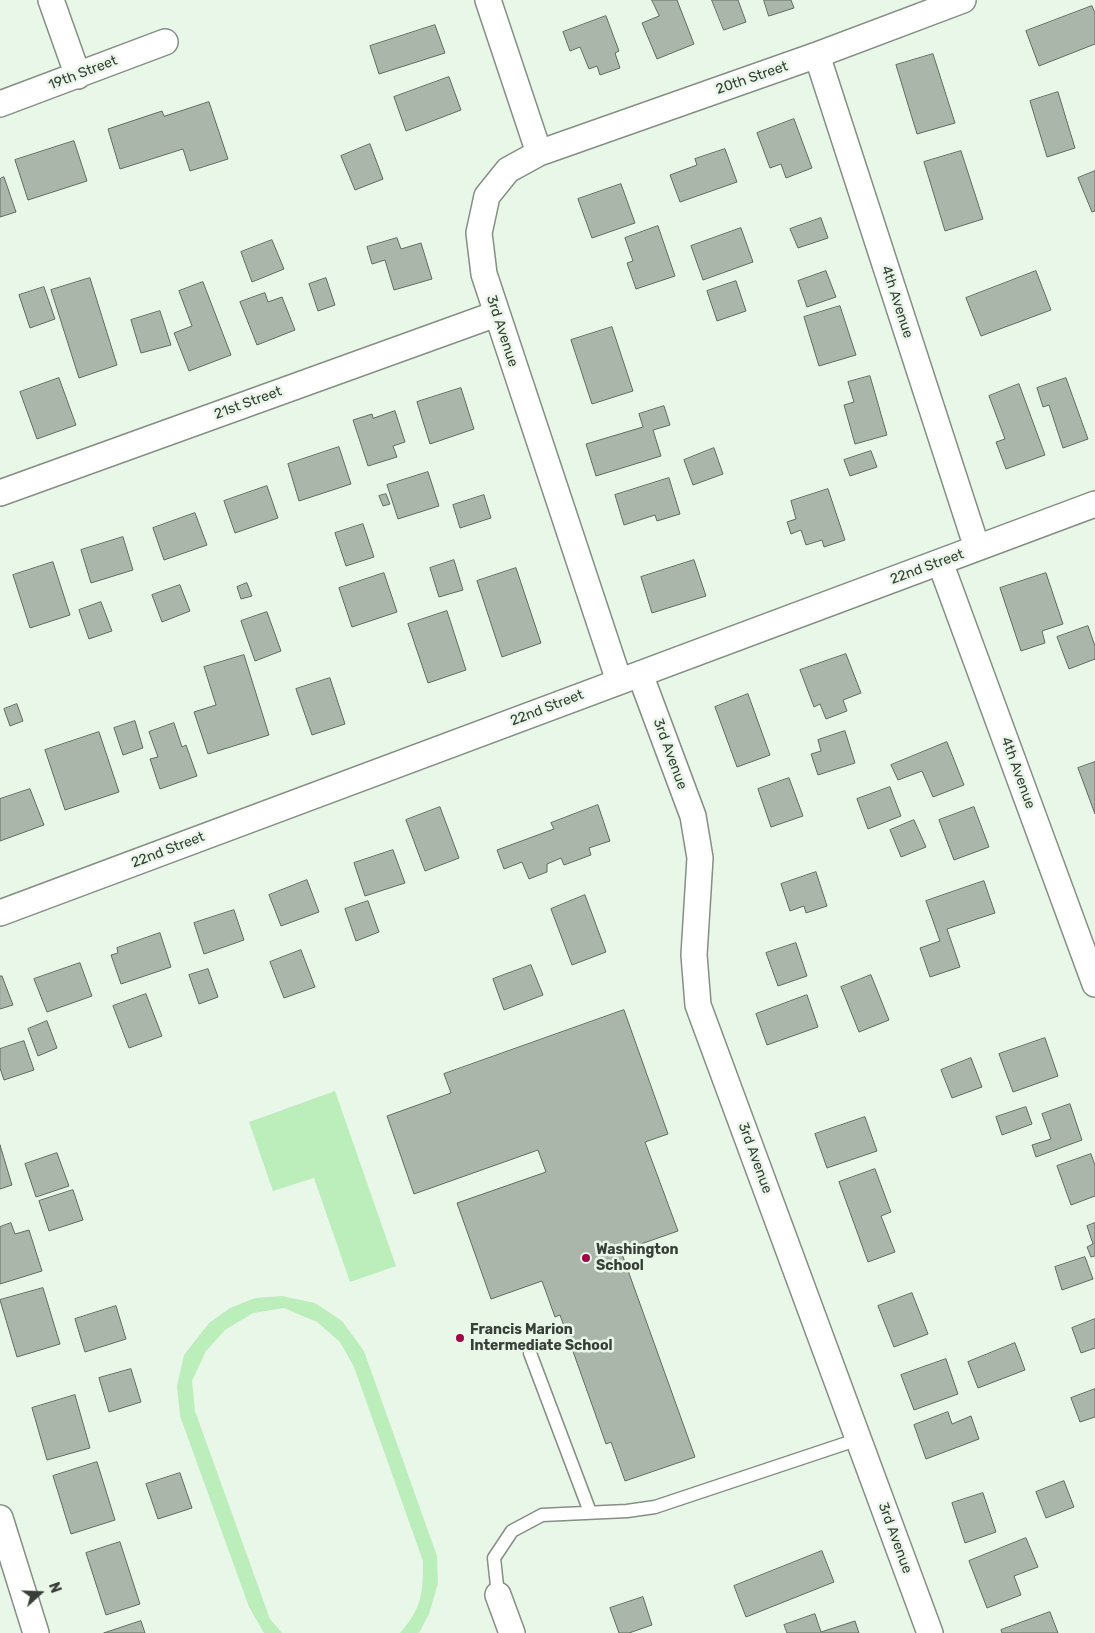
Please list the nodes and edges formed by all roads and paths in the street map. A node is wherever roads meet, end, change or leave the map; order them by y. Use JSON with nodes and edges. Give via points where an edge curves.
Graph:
{"nodes":[{"id":1,"x":51,"y":0,"type":"edge"},
{"id":2,"x":488,"y":0,"type":"edge"},
{"id":3,"x":963,"y":0,"type":"edge"},
{"id":4,"x":165,"y":42,"type":"dead end"},
{"id":5,"x":817,"y":55,"type":"junction"},
{"id":6,"x":78,"y":76,"type":"junction"},
{"id":7,"x":0,"y":104,"type":"edge"},
{"id":8,"x":539,"y":153,"type":"junction"},
{"id":9,"x":496,"y":314,"type":"junction"},
{"id":10,"x":0,"y":493,"type":"edge"},
{"id":11,"x":1095,"y":504,"type":"edge"},
{"id":12,"x":977,"y":548,"type":"junction"},
{"id":13,"x":940,"y":562,"type":"junction"},
{"id":14,"x":629,"y":677,"type":"junction"},
{"id":15,"x":0,"y":913,"type":"edge"},
{"id":16,"x":1095,"y":984,"type":"edge"},
{"id":17,"x":530,"y":1353,"type":"dead end"},
{"id":18,"x":858,"y":1439,"type":"junction"},
{"id":19,"x":590,"y":1512,"type":"junction"},
{"id":20,"x":0,"y":1518,"type":"edge"},
{"id":21,"x":498,"y":1595,"type":"joint"},
{"id":22,"x":36,"y":1633,"type":"edge"},
{"id":23,"x":512,"y":1633,"type":"edge"},
{"id":24,"x":930,"y":1633,"type":"edge"}],
"edges":[{"from":1,"to":6,"type":"street"},
{"from":2,"to":8,"type":"street"},
{"from":3,"to":5,"type":"street","name":"20th Street"},
{"from":4,"to":6,"type":"street","name":"19th Street"},
{"from":5,"to":8,"type":"street","name":"20th Street"},
{"from":5,"to":12,"type":"street","name":"4th Avenue"},
{"from":6,"to":7,"type":"street","name":"19th Street"},
{"from":8,"to":9,"type":"street","name":"3rd Avenue","via":[[508,170],[487,196],[479,233],[484,274]]},
{"from":9,"to":10,"type":"street","name":"21st Street"},
{"from":9,"to":14,"type":"street","name":"3rd Avenue"},
{"from":11,"to":12,"type":"street","name":"22nd Street"},
{"from":12,"to":13,"type":"street","name":"22nd Street"},
{"from":13,"to":14,"type":"street","name":"22nd Street"},
{"from":13,"to":16,"type":"street","name":"4th Avenue"},
{"from":14,"to":15,"type":"street","name":"22nd Street"},
{"from":14,"to":18,"type":"street","name":"3rd Avenue","via":[[693,816],[700,858],[694,955],[698,1004]]},
{"from":17,"to":19,"type":"lane"},
{"from":18,"to":19,"type":"lane","via":[[655,1507]]},
{"from":18,"to":24,"type":"street","name":"3rd Avenue"},
{"from":19,"to":21,"type":"lane","via":[[542,1515],[512,1531],[494,1558]]},
{"from":20,"to":22,"type":"street"},
{"from":21,"to":23,"type":"street"}]}
